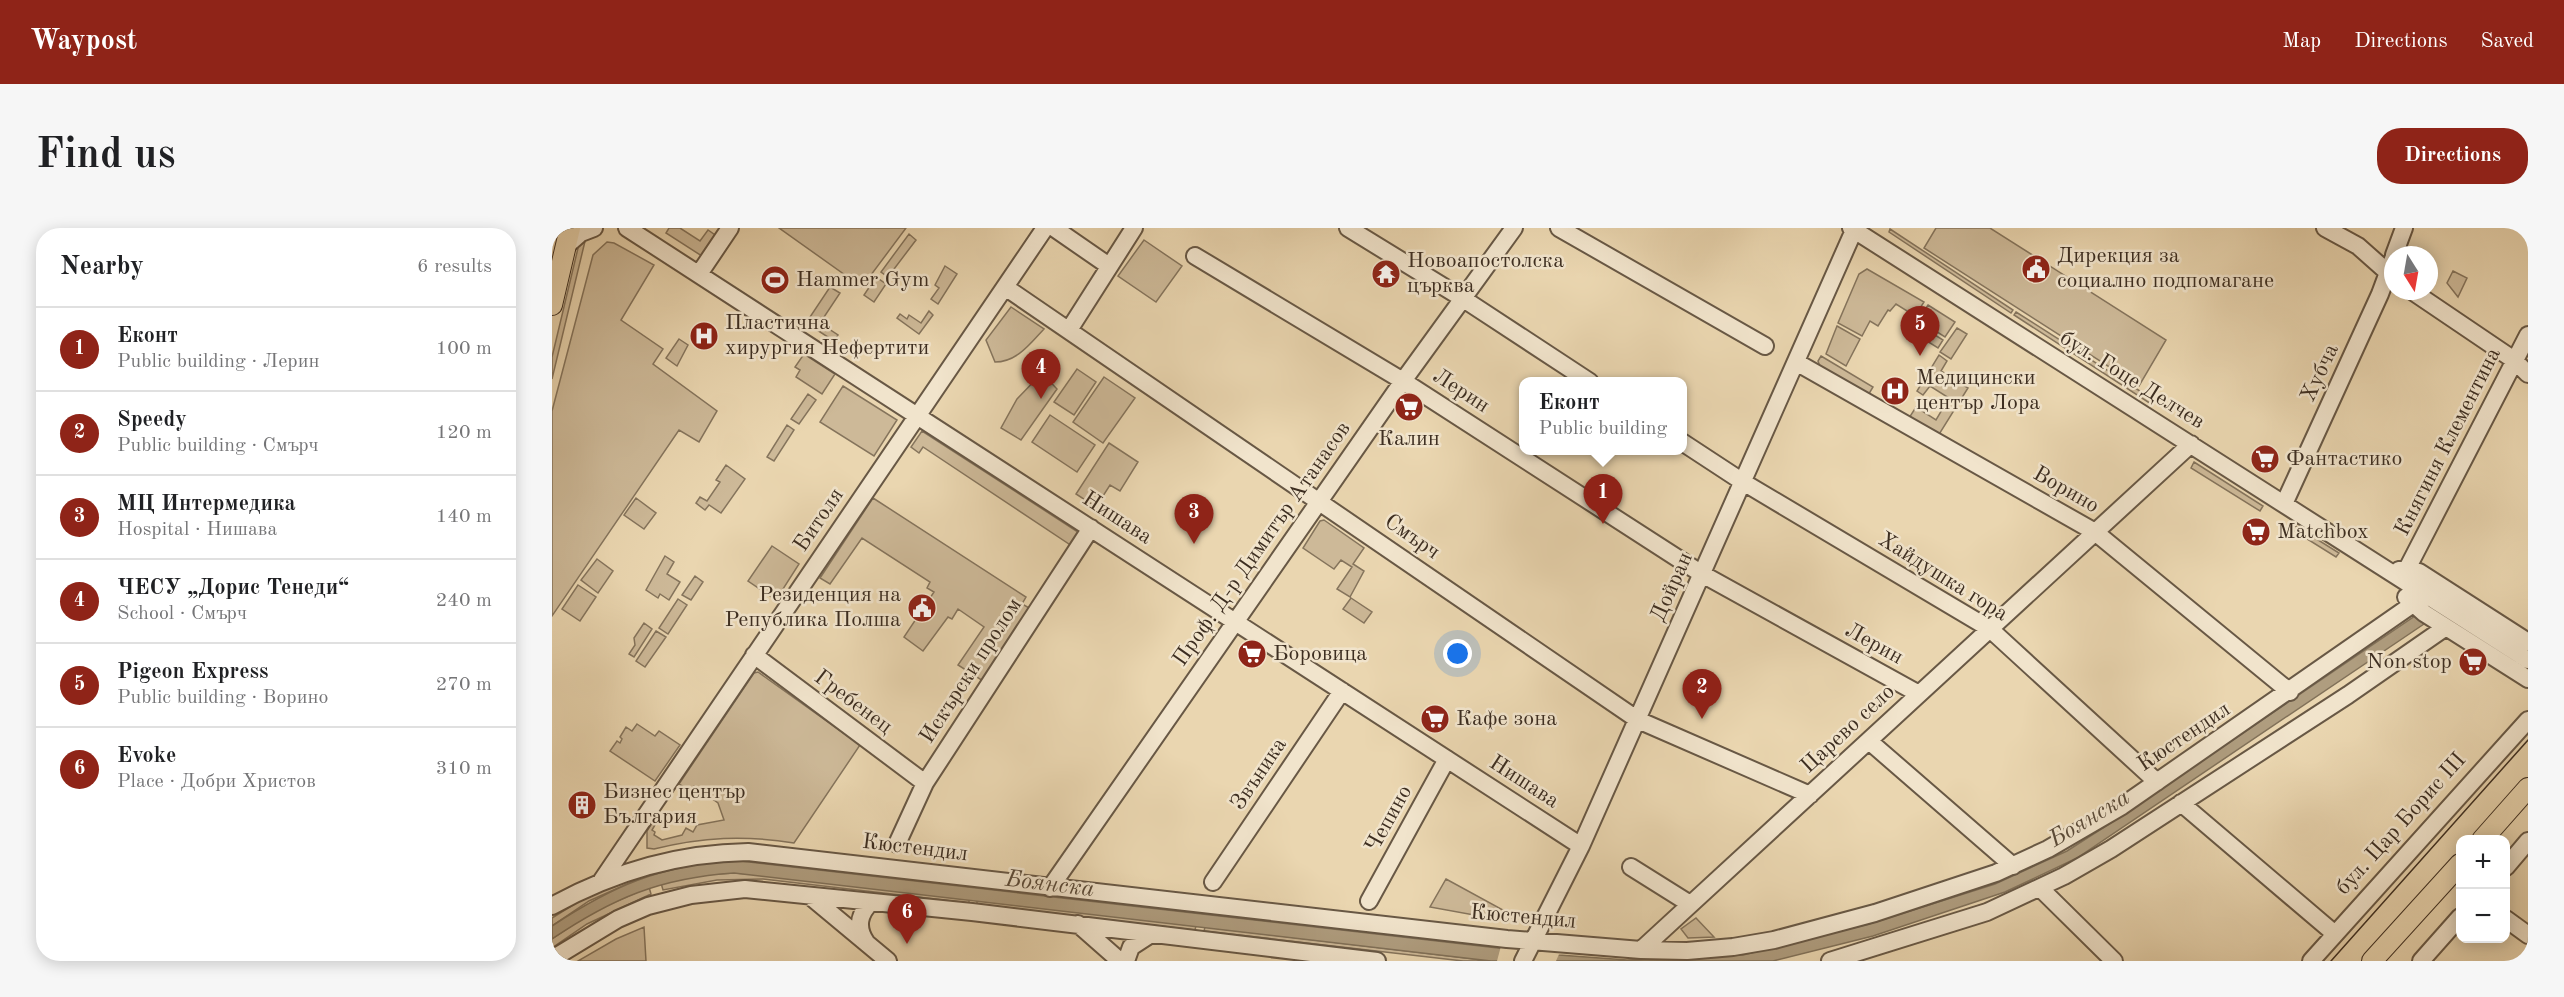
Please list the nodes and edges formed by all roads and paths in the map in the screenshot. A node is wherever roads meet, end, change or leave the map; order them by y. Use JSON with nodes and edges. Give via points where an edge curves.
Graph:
{"nodes":[{"id":1,"x":594,"y":228,"type":"edge"},
{"id":2,"x":627,"y":228,"type":"edge"},
{"id":3,"x":730,"y":228,"type":"edge"},
{"id":4,"x":1045,"y":228,"type":"edge"},
{"id":5,"x":1054,"y":228,"type":"edge"},
{"id":6,"x":1134,"y":228,"type":"edge"},
{"id":7,"x":1348,"y":228,"type":"edge"},
{"id":8,"x":1514,"y":228,"type":"edge"},
{"id":9,"x":1559,"y":228,"type":"edge"},
{"id":10,"x":2325,"y":228,"type":"edge"},
{"id":11,"x":2404,"y":228,"type":"edge"},
{"id":12,"x":1853,"y":229,"type":"edge"},
{"id":13,"x":568,"y":237,"type":"edge"},
{"id":14,"x":2398,"y":246,"type":"edge"},
{"id":15,"x":1195,"y":256,"type":"dead end"},
{"id":16,"x":2384,"y":261,"type":"edge"},
{"id":17,"x":1109,"y":266,"type":"junction"},
{"id":18,"x":699,"y":274,"type":"junction"},
{"id":19,"x":2384,"y":284,"type":"edge"},
{"id":20,"x":1005,"y":287,"type":"junction"},
{"id":21,"x":1462,"y":298,"type":"junction"},
{"id":22,"x":2425,"y":300,"type":"edge"},
{"id":23,"x":552,"y":305,"type":"edge"},
{"id":24,"x":1069,"y":330,"type":"junction"},
{"id":25,"x":2528,"y":336,"type":"edge"},
{"id":26,"x":1765,"y":346,"type":"dead end"},
{"id":27,"x":2514,"y":360,"type":"junction"},
{"id":28,"x":1796,"y":362,"type":"junction"},
{"id":29,"x":2528,"y":374,"type":"edge"},
{"id":30,"x":1584,"y":377,"type":"edge"},
{"id":31,"x":1403,"y":381,"type":"junction"},
{"id":32,"x":918,"y":415,"type":"junction"},
{"id":33,"x":2191,"y":444,"type":"junction"},
{"id":34,"x":1687,"y":445,"type":"edge"},
{"id":35,"x":1743,"y":482,"type":"junction"},
{"id":36,"x":1320,"y":501,"type":"junction"},
{"id":37,"x":2284,"y":504,"type":"junction"},
{"id":38,"x":1091,"y":528,"type":"junction"},
{"id":39,"x":2096,"y":532,"type":"junction"},
{"id":40,"x":2407,"y":569,"type":"junction"},
{"id":41,"x":2389,"y":571,"type":"junction"},
{"id":42,"x":1702,"y":574,"type":"junction"},
{"id":43,"x":2413,"y":604,"type":"junction"},
{"id":44,"x":1235,"y":622,"type":"junction"},
{"id":45,"x":2446,"y":627,"type":"junction"},
{"id":46,"x":1990,"y":629,"type":"junction"},
{"id":47,"x":2528,"y":642,"type":"edge"},
{"id":48,"x":754,"y":655,"type":"junction"},
{"id":49,"x":2528,"y":660,"type":"edge"},
{"id":50,"x":2528,"y":680,"type":"edge"},
{"id":51,"x":1342,"y":691,"type":"junction"},
{"id":52,"x":2290,"y":692,"type":"junction"},
{"id":53,"x":1919,"y":694,"type":"junction"},
{"id":54,"x":1638,"y":720,"type":"junction"},
{"id":55,"x":2528,"y":720,"type":"edge"},
{"id":56,"x":1869,"y":741,"type":"junction"},
{"id":57,"x":1447,"y":759,"type":"junction"},
{"id":58,"x":2157,"y":782,"type":"junction"},
{"id":59,"x":925,"y":783,"type":"junction"},
{"id":60,"x":2528,"y":788,"type":"edge"},
{"id":61,"x":1810,"y":795,"type":"junction"},
{"id":62,"x":2181,"y":803,"type":"junction"},
{"id":63,"x":2486,"y":835,"type":"edge"},
{"id":64,"x":631,"y":838,"type":"junction"},
{"id":65,"x":2528,"y":841,"type":"edge"},
{"id":66,"x":897,"y":844,"type":"dead end"},
{"id":67,"x":1581,"y":846,"type":"junction"},
{"id":68,"x":2510,"y":861,"type":"edge"},
{"id":69,"x":648,"y":866,"type":"junction"},
{"id":70,"x":2013,"y":866,"type":"junction"},
{"id":71,"x":1630,"y":867,"type":"dead end"},
{"id":72,"x":2456,"y":868,"type":"edge"},
{"id":73,"x":602,"y":880,"type":"junction"},
{"id":74,"x":1213,"y":882,"type":"dead end"},
{"id":75,"x":1050,"y":888,"type":"junction"},
{"id":76,"x":2040,"y":888,"type":"junction"},
{"id":77,"x":810,"y":896,"type":"junction"},
{"id":78,"x":1369,"y":901,"type":"dead end"},
{"id":79,"x":871,"y":902,"type":"junction"},
{"id":80,"x":1690,"y":904,"type":"junction"},
{"id":81,"x":552,"y":906,"type":"edge"},
{"id":82,"x":2456,"y":922,"type":"edge"},
{"id":83,"x":2510,"y":922,"type":"edge"},
{"id":84,"x":1078,"y":924,"type":"junction"},
{"id":85,"x":1151,"y":934,"type":"junction"},
{"id":86,"x":2335,"y":934,"type":"junction"},
{"id":87,"x":2528,"y":935,"type":"edge"},
{"id":88,"x":866,"y":943,"type":"junction"},
{"id":89,"x":1528,"y":950,"type":"edge"},
{"id":90,"x":1641,"y":950,"type":"junction"},
{"id":91,"x":1601,"y":954,"type":"edge"},
{"id":92,"x":552,"y":959,"type":"edge"},
{"id":93,"x":888,"y":961,"type":"edge"},
{"id":94,"x":1120,"y":961,"type":"edge"},
{"id":95,"x":1126,"y":961,"type":"edge"},
{"id":96,"x":1377,"y":961,"type":"edge"},
{"id":97,"x":1830,"y":961,"type":"edge"},
{"id":98,"x":2113,"y":961,"type":"edge"},
{"id":99,"x":2311,"y":961,"type":"edge"},
{"id":100,"x":2373,"y":961,"type":"edge"},
{"id":101,"x":2421,"y":961,"type":"edge"}],
"edges":[{"from":1,"to":13,"type":"street"},
{"from":2,"to":18,"type":"street","name":"Нишава"},
{"from":3,"to":18,"type":"street"},
{"from":4,"to":20,"type":"street","name":"Битоля"},
{"from":5,"to":17,"type":"street"},
{"from":6,"to":17,"type":"street"},
{"from":7,"to":21,"type":"street"},
{"from":8,"to":21,"type":"street","name":"Проф. Д-р Димитър Атанасов"},
{"from":9,"to":26,"type":"street"},
{"from":10,"to":16,"type":"street"},
{"from":11,"to":14,"type":"street","name":"Хубча"},
{"from":12,"to":28,"type":"street","name":"Дойран"},
{"from":12,"to":33,"type":"street","name":"бул. Гоце Делчев"},
{"from":13,"to":23,"type":"main road"},
{"from":15,"to":31,"type":"street","name":"Лерин"},
{"from":17,"to":24,"type":"street"},
{"from":18,"to":32,"type":"street","name":"Нишава"},
{"from":19,"to":37,"type":"street","name":"Хубча"},
{"from":20,"to":24,"type":"street","name":"Смърч"},
{"from":20,"to":32,"type":"street","name":"Битоля"},
{"from":21,"to":30,"type":"street"},
{"from":21,"to":31,"type":"street","name":"Проф. Д-р Димитър Атанасов"},
{"from":22,"to":27,"type":"street"},
{"from":24,"to":36,"type":"street","name":"Смърч"},
{"from":25,"to":27,"type":"street","name":"Княгиня Клементина"},
{"from":27,"to":29,"type":"street"},
{"from":27,"to":40,"type":"street","name":"Княгиня Клементина"},
{"from":28,"to":35,"type":"street","name":"Дойран"},
{"from":28,"to":39,"type":"street","name":"Ворино"},
{"from":31,"to":36,"type":"street","name":"Проф. Д-р Димитър Атанасов"},
{"from":31,"to":42,"type":"street","name":"Лерин"},
{"from":32,"to":38,"type":"street","name":"Нишава"},
{"from":32,"to":48,"type":"street","name":"Битоля"},
{"from":33,"to":37,"type":"street","name":"бул. Гоце Делчев"},
{"from":33,"to":39,"type":"street","name":"Царево село"},
{"from":34,"to":35,"type":"street","name":"Хайдушка гора"},
{"from":35,"to":42,"type":"street","name":"Дойран"},
{"from":35,"to":46,"type":"street","name":"Хайдушка гора"},
{"from":36,"to":44,"type":"street","name":"Проф. Д-р Димитър Атанасов"},
{"from":36,"to":54,"type":"street","name":"Смърч"},
{"from":37,"to":41,"type":"street","name":"бул. Гоце Делчев"},
{"from":38,"to":44,"type":"street","name":"Нишава"},
{"from":38,"to":59,"type":"street","name":"Искърски пролом"},
{"from":39,"to":46,"type":"street","name":"Царево село"},
{"from":39,"to":52,"type":"street","name":"Ворино"},
{"from":40,"to":41,"type":"street"},
{"from":40,"to":47,"type":"street","via":[[2419,572]]},
{"from":41,"to":43,"type":"street","name":"бул. Гоце Делчев"},
{"from":41,"to":49,"type":"street","name":"бул. Гоце Делчев"},
{"from":42,"to":53,"type":"street","name":"Лерин"},
{"from":42,"to":54,"type":"street","name":"Дойран"},
{"from":43,"to":45,"type":"street","name":"бул. Гоце Делчев"},
{"from":43,"to":52,"type":"street","name":"Кюстендил"},
{"from":44,"to":51,"type":"street","name":"Нишава"},
{"from":44,"to":75,"type":"street","name":"Проф. Д-р Димитър Атанасов"},
{"from":45,"to":50,"type":"street","name":"бул. Гоце Делчев"},
{"from":45,"to":62,"type":"street"},
{"from":46,"to":53,"type":"street","name":"Царево село"},
{"from":46,"to":58,"type":"street","name":"Хайдушка гора"},
{"from":48,"to":59,"type":"street","name":"Гребенец"},
{"from":48,"to":64,"type":"street","name":"Битоля"},
{"from":51,"to":57,"type":"street","name":"Нишава"},
{"from":51,"to":74,"type":"street","name":"Звъника"},
{"from":52,"to":58,"type":"street","name":"Кюстендил"},
{"from":53,"to":56,"type":"street","name":"Царево село"},
{"from":54,"to":61,"type":"street","name":"Смърч"},
{"from":54,"to":67,"type":"street","name":"Дойран"},
{"from":55,"to":86,"type":"street","name":"бул. Цар Борис III"},
{"from":56,"to":61,"type":"street","name":"Царево село"},
{"from":56,"to":70,"type":"street"},
{"from":57,"to":67,"type":"street","name":"Нишава"},
{"from":57,"to":78,"type":"street","name":"Чепино"},
{"from":58,"to":70,"type":"street","name":"Кюстендил","via":[[2086,828]]},
{"from":59,"to":66,"type":"street","name":"Искърски пролом"},
{"from":60,"to":63,"type":"main road"},
{"from":61,"to":80,"type":"street","name":"Царево село"},
{"from":62,"to":76,"type":"street","via":[[2111,849]]},
{"from":62,"to":86,"type":"street"},
{"from":64,"to":69,"type":"street","via":[[637,855]]},
{"from":64,"to":73,"type":"street","name":"Битоля"},
{"from":65,"to":68,"type":"street"},
{"from":67,"to":89,"type":"street","name":"Дойран"},
{"from":69,"to":73,"type":"street","name":"Кюстендил"},
{"from":69,"to":75,"type":"street","name":"Кюстендил","via":[[704,855],[763,852]]},
{"from":70,"to":90,"type":"street","name":"Кюстендил","via":[[1885,910],[1774,940],[1710,950]]},
{"from":71,"to":80,"type":"street"},
{"from":72,"to":100,"type":"main road"},
{"from":73,"to":81,"type":"street","name":"Кюстендил"},
{"from":75,"to":89,"type":"street","name":"Кюстендил"},
{"from":76,"to":97,"type":"street","via":[[1960,921]]},
{"from":76,"to":98,"type":"street"},
{"from":77,"to":79,"type":"street"},
{"from":77,"to":88,"type":"street"},
{"from":77,"to":92,"type":"street","via":[[735,890],[675,898],[618,919]]},
{"from":79,"to":84,"type":"street"},
{"from":79,"to":88,"type":"street","via":[[860,916],[861,935]]},
{"from":80,"to":90,"type":"street","name":"Царево село"},
{"from":82,"to":101,"type":"street"},
{"from":83,"to":87,"type":"street"},
{"from":84,"to":85,"type":"street"},
{"from":84,"to":94,"type":"street"},
{"from":85,"to":95,"type":"street","via":[[1131,947]]},
{"from":85,"to":96,"type":"street"},
{"from":86,"to":99,"type":"street","name":"бул. Цар Борис III"},
{"from":88,"to":93,"type":"street"},
{"from":89,"to":91,"type":"street","name":"Кюстендил"},
{"from":90,"to":91,"type":"street","name":"Кюстендил"}]}
